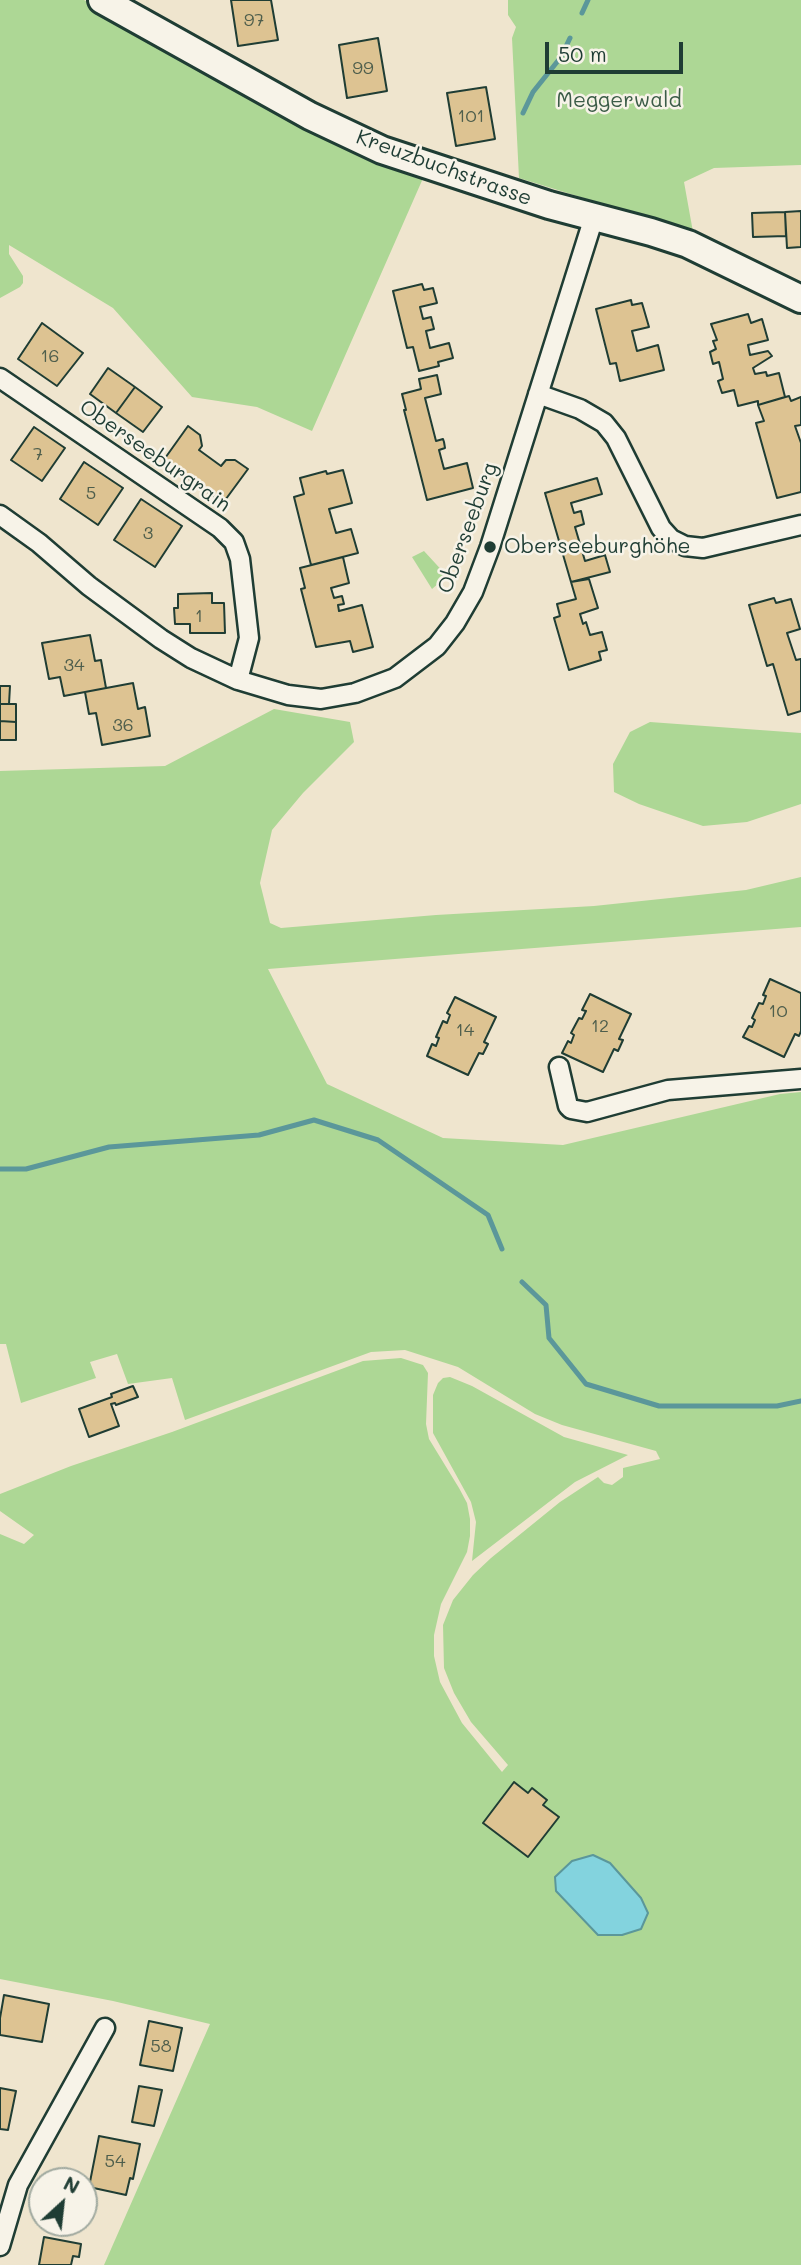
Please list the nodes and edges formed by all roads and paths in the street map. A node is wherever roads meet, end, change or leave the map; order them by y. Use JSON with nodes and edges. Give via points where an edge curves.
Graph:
{"nodes":[{"id":1,"x":102,"y":0,"type":"edge"},
{"id":2,"x":594,"y":217,"type":"junction"},
{"id":3,"x":801,"y":299,"type":"edge"},
{"id":4,"x":0,"y":378,"type":"edge"},
{"id":5,"x":538,"y":394,"type":"junction"},
{"id":6,"x":0,"y":515,"type":"edge"},
{"id":7,"x":801,"y":524,"type":"edge"},
{"id":8,"x":238,"y":681,"type":"junction"},
{"id":9,"x":559,"y":1067,"type":"dead end"},
{"id":10,"x":801,"y":1079,"type":"edge"},
{"id":11,"x":105,"y":2028,"type":"dead end"},
{"id":12,"x":0,"y":2246,"type":"edge"}],
"edges":[{"from":1,"to":2,"type":"street","name":"Kreuzbuchstrasse","via":[[310,116],[382,150]]},
{"from":2,"to":3,"type":"street","name":"Kreuzbuchstrasse","via":[[688,244]]},
{"from":2,"to":5,"type":"street","name":"Oberseeburg"},
{"from":4,"to":8,"type":"street","name":"Oberseeburgrain","via":[[234,541],[248,639]]},
{"from":5,"to":7,"type":"street","via":[[604,423],[661,528],[685,546],[703,548]]},
{"from":5,"to":8,"type":"street","name":"Oberseeburg","via":[[473,592],[436,646],[395,678],[341,696],[288,695]]},
{"from":6,"to":8,"type":"street","name":"Oberseeburg","via":[[161,639]]},
{"from":9,"to":10,"type":"street","via":[[568,1106],[587,1112],[668,1090]]},
{"from":11,"to":12,"type":"street","via":[[18,2185]]}]}
